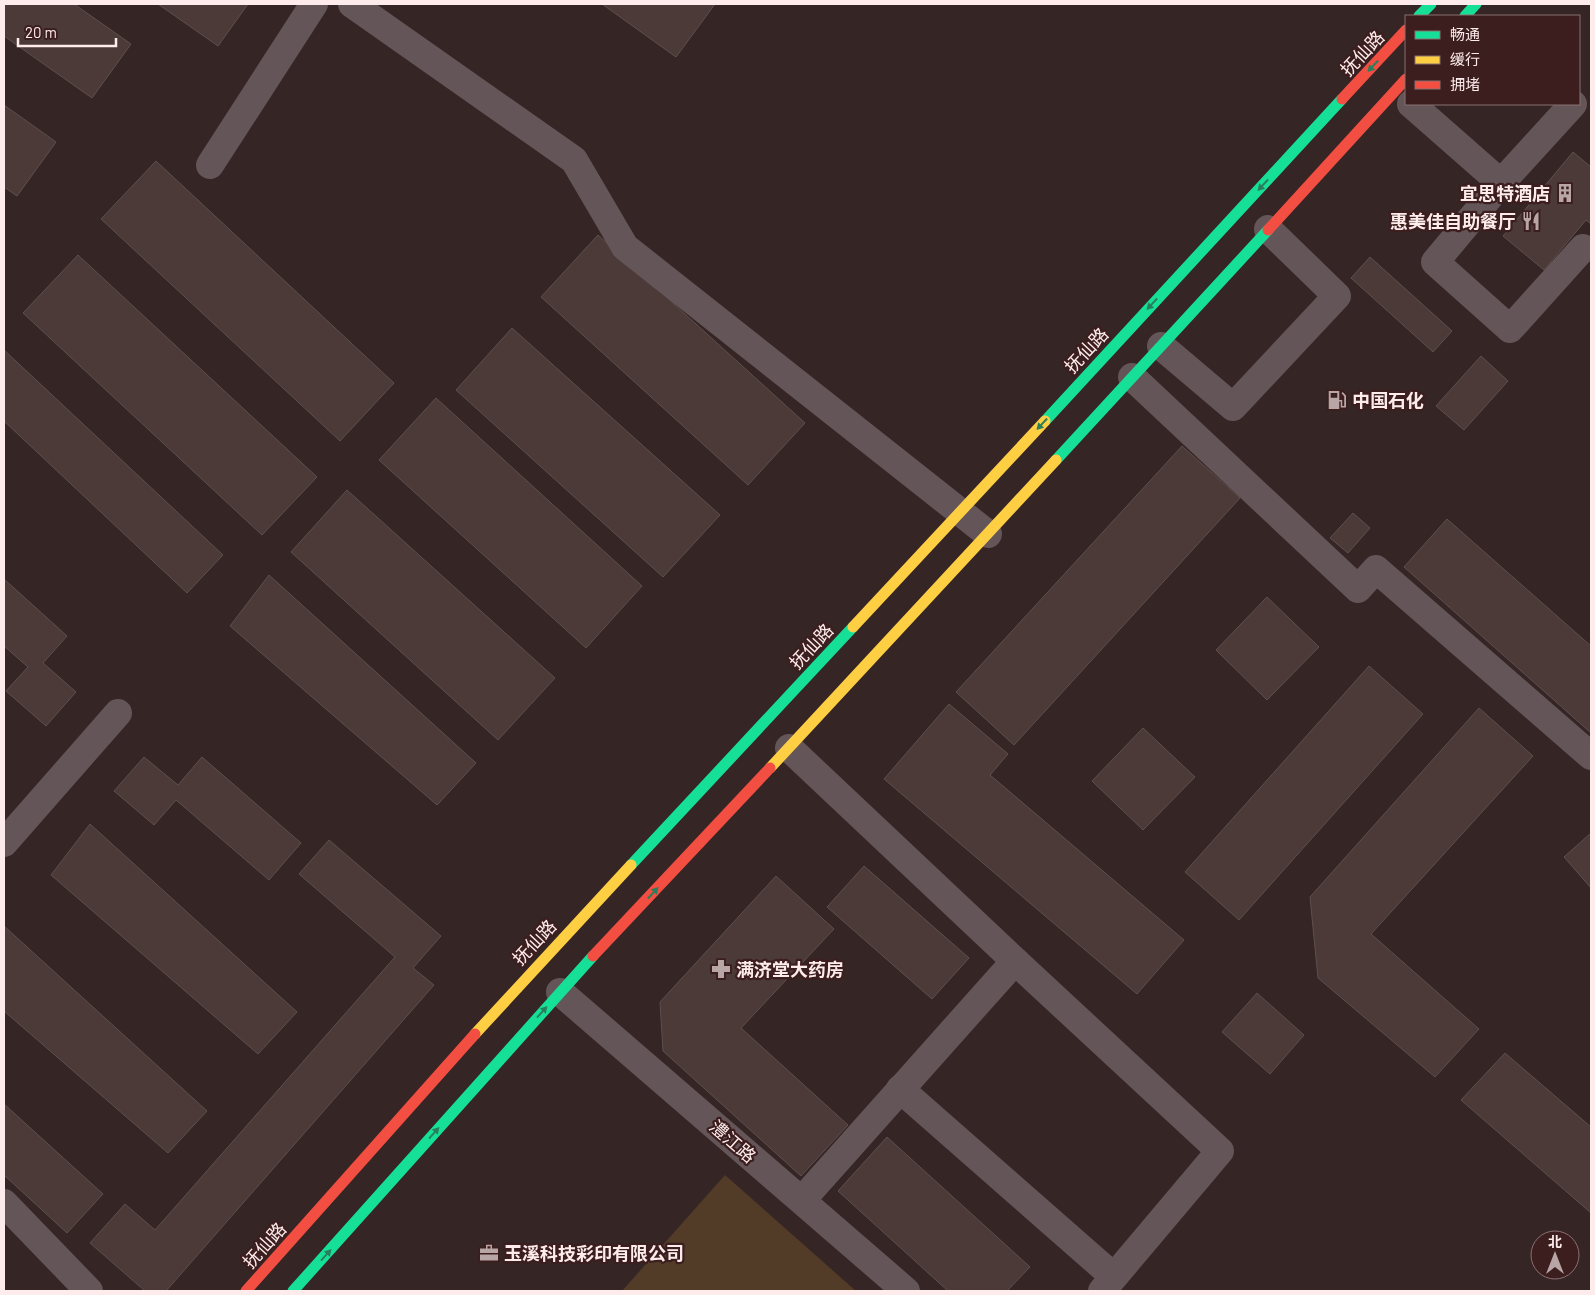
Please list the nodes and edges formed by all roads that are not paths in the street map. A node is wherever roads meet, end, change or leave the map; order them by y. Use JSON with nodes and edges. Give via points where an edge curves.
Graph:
{"nodes":[{"id":1,"x":314,"y":4,"type":"edge"},
{"id":2,"x":352,"y":4,"type":"edge"},
{"id":3,"x":1431,"y":4,"type":"edge"},
{"id":4,"x":1476,"y":4,"type":"edge"},
{"id":5,"x":1420,"y":15,"type":"edge"},
{"id":6,"x":1466,"y":15,"type":"edge"},
{"id":7,"x":1405,"y":31,"type":"edge"},
{"id":8,"x":1405,"y":93,"type":"edge"},
{"id":9,"x":1418,"y":105,"type":"edge"},
{"id":10,"x":1572,"y":105,"type":"edge"},
{"id":11,"x":210,"y":166,"type":"dead end"},
{"id":12,"x":1502,"y":183,"type":"junction"},
{"id":13,"x":1268,"y":230,"type":"junction"},
{"id":14,"x":1583,"y":248,"type":"dead end"},
{"id":15,"x":1161,"y":346,"type":"junction"},
{"id":16,"x":1132,"y":377,"type":"junction"},
{"id":17,"x":960,"y":512,"type":"junction"},
{"id":18,"x":988,"y":534,"type":"junction"},
{"id":19,"x":118,"y":713,"type":"dead end"},
{"id":20,"x":789,"y":748,"type":"junction"},
{"id":21,"x":1591,"y":756,"type":"edge"},
{"id":22,"x":4,"y":843,"type":"edge"},
{"id":23,"x":1015,"y":961,"type":"junction"},
{"id":24,"x":560,"y":992,"type":"junction"},
{"id":25,"x":900,"y":1089,"type":"junction"},
{"id":26,"x":802,"y":1200,"type":"junction"},
{"id":27,"x":4,"y":1203,"type":"edge"},
{"id":28,"x":1108,"y":1284,"type":"edge"},
{"id":29,"x":89,"y":1291,"type":"edge"},
{"id":30,"x":246,"y":1291,"type":"edge"},
{"id":31,"x":293,"y":1291,"type":"edge"},
{"id":32,"x":906,"y":1291,"type":"edge"}],
"edges":[{"from":1,"to":11,"type":"street"},
{"from":2,"to":17,"type":"street","via":[[574,160],[625,247]]},
{"from":3,"to":5,"type":"main road"},
{"from":4,"to":6,"type":"main road"},
{"from":7,"to":17,"type":"main road","name":"抚仙路","one_way":true},
{"from":8,"to":13,"type":"main road"},
{"from":9,"to":12,"type":"street"},
{"from":10,"to":12,"type":"street"},
{"from":12,"to":14,"type":"street","via":[[1436,262],[1510,329]]},
{"from":13,"to":15,"type":"main road"},
{"from":13,"to":15,"type":"street","via":[[1337,296],[1233,407]]},
{"from":15,"to":16,"type":"main road"},
{"from":16,"to":18,"type":"main road"},
{"from":16,"to":21,"type":"street","via":[[1358,588],[1376,569]]},
{"from":17,"to":18,"type":"street"},
{"from":17,"to":30,"type":"main road","name":"抚仙路","via":[[506,999]]},
{"from":18,"to":20,"type":"main road"},
{"from":19,"to":22,"type":"street"},
{"from":20,"to":23,"type":"street"},
{"from":24,"to":20,"type":"main road","one_way":true},
{"from":23,"to":25,"type":"street"},
{"from":23,"to":28,"type":"street","via":[[1220,1151]]},
{"from":24,"to":26,"type":"street","name":"澧江路"},
{"from":31,"to":24,"type":"main road","one_way":true},
{"from":25,"to":26,"type":"street"},
{"from":25,"to":28,"type":"street"},
{"from":26,"to":32,"type":"street","name":"澧江路"},
{"from":27,"to":29,"type":"street"}]}
